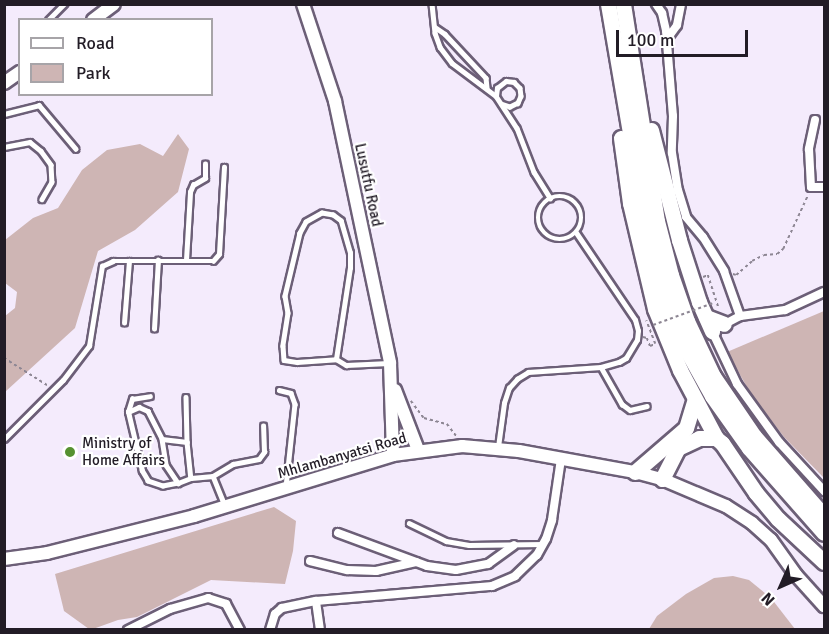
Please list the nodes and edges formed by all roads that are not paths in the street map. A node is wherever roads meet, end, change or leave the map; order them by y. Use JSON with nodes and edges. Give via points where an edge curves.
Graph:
{"nodes":[{"id":1,"x":64,"y":4,"type":"edge"},
{"id":2,"x":114,"y":4,"type":"edge"},
{"id":3,"x":303,"y":4,"type":"edge"},
{"id":4,"x":432,"y":4,"type":"edge"},
{"id":5,"x":608,"y":4,"type":"edge"},
{"id":6,"x":624,"y":4,"type":"edge"},
{"id":7,"x":656,"y":4,"type":"edge"},
{"id":8,"x":681,"y":4,"type":"edge"},
{"id":9,"x":50,"y":18,"type":"edge"},
{"id":10,"x":96,"y":18,"type":"edge"},
{"id":11,"x":435,"y":27,"type":"junction"},
{"id":12,"x":667,"y":39,"type":"junction"},
{"id":13,"x":630,"y":43,"type":"junction"},
{"id":14,"x":615,"y":54,"type":"junction"},
{"id":15,"x":18,"y":73,"type":"edge"},
{"id":16,"x":4,"y":83,"type":"edge"},
{"id":17,"x":487,"y":88,"type":"junction"},
{"id":18,"x":496,"y":96,"type":"junction"},
{"id":19,"x":499,"y":103,"type":"junction"},
{"id":20,"x":4,"y":114,"type":"edge"},
{"id":21,"x":814,"y":120,"type":"dead end"},
{"id":22,"x":4,"y":147,"type":"edge"},
{"id":23,"x":76,"y":149,"type":"dead end"},
{"id":24,"x":205,"y":164,"type":"dead end"},
{"id":25,"x":224,"y":167,"type":"dead end"},
{"id":26,"x":825,"y":187,"type":"edge"},
{"id":27,"x":550,"y":198,"type":"junction"},
{"id":28,"x":42,"y":199,"type":"dead end"},
{"id":29,"x":576,"y":233,"type":"junction"},
{"id":30,"x":158,"y":260,"type":"junction"},
{"id":31,"x":186,"y":260,"type":"junction"},
{"id":32,"x":129,"y":261,"type":"junction"},
{"id":33,"x":825,"y":292,"type":"edge"},
{"id":34,"x":740,"y":316,"type":"junction"},
{"id":35,"x":124,"y":323,"type":"dead end"},
{"id":36,"x":714,"y":324,"type":"junction"},
{"id":37,"x":154,"y":329,"type":"dead end"},
{"id":38,"x":336,"y":358,"type":"junction"},
{"id":39,"x":601,"y":366,"type":"junction"},
{"id":40,"x":390,"y":369,"type":"junction"},
{"id":41,"x":279,"y":390,"type":"dead end"},
{"id":42,"x":150,"y":396,"type":"dead end"},
{"id":43,"x":186,"y":397,"type":"dead end"},
{"id":44,"x":695,"y":399,"type":"junction"},
{"id":45,"x":646,"y":406,"type":"dead end"},
{"id":46,"x":128,"y":412,"type":"junction"},
{"id":47,"x":263,"y":426,"type":"dead end"},
{"id":48,"x":716,"y":438,"type":"junction"},
{"id":49,"x":4,"y":439,"type":"edge"},
{"id":50,"x":162,"y":439,"type":"junction"},
{"id":51,"x":187,"y":442,"type":"junction"},
{"id":52,"x":498,"y":449,"type":"junction"},
{"id":53,"x":418,"y":450,"type":"junction"},
{"id":54,"x":393,"y":455,"type":"junction"},
{"id":55,"x":561,"y":459,"type":"junction"},
{"id":56,"x":635,"y":472,"type":"junction"},
{"id":57,"x":213,"y":476,"type":"junction"},
{"id":58,"x":191,"y":478,"type":"junction"},
{"id":59,"x":662,"y":479,"type":"junction"},
{"id":60,"x":178,"y":483,"type":"junction"},
{"id":61,"x":286,"y":487,"type":"junction"},
{"id":62,"x":825,"y":491,"type":"edge"},
{"id":63,"x":225,"y":505,"type":"junction"},
{"id":64,"x":818,"y":514,"type":"edge"},
{"id":65,"x":410,"y":523,"type":"dead end"},
{"id":66,"x":338,"y":533,"type":"dead end"},
{"id":67,"x":825,"y":533,"type":"edge"},
{"id":68,"x":543,"y":544,"type":"junction"},
{"id":69,"x":514,"y":545,"type":"junction"},
{"id":70,"x":4,"y":559,"type":"edge"},
{"id":71,"x":310,"y":561,"type":"dead end"},
{"id":72,"x":416,"y":562,"type":"junction"},
{"id":73,"x":825,"y":562,"type":"edge"},
{"id":74,"x":315,"y":600,"type":"junction"},
{"id":75,"x":825,"y":606,"type":"edge"},
{"id":76,"x":128,"y":630,"type":"edge"},
{"id":77,"x":240,"y":630,"type":"edge"},
{"id":78,"x":270,"y":630,"type":"edge"},
{"id":79,"x":320,"y":630,"type":"edge"}],
"edges":[{"from":1,"to":9,"type":"lane"},
{"from":2,"to":10,"type":"main road"},
{"from":3,"to":40,"type":"main road","name":"Lusutfu Road","via":[[335,101]]},
{"from":4,"to":11,"type":"lane"},
{"from":5,"to":14,"type":"highway"},
{"from":6,"to":13,"type":"highway"},
{"from":7,"to":12,"type":"street","via":[[662,13]]},
{"from":8,"to":12,"type":"street","via":[[677,25]]},
{"from":11,"to":17,"type":"lane","via":[[486,78]]},
{"from":11,"to":17,"type":"lane","via":[[440,47],[452,63]]},
{"from":12,"to":34,"type":"street","via":[[672,153],[678,190],[686,216],[724,271]]},
{"from":13,"to":36,"type":"highway","via":[[679,240]]},
{"from":13,"to":64,"type":"highway","via":[[657,221],[687,321],[713,376],[754,436]]},
{"from":14,"to":44,"type":"highway","via":[[630,203],[655,309]]},
{"from":14,"to":64,"type":"highway","via":[[647,233],[663,292],[686,349],[712,396],[749,448]]},
{"from":15,"to":16,"type":"main road"},
{"from":17,"to":18,"type":"lane"},
{"from":18,"to":19,"type":"lane"},
{"from":18,"to":19,"type":"lane","via":[[497,88],[506,81],[520,88],[521,96],[514,105]]},
{"from":19,"to":27,"type":"lane","via":[[517,128],[534,172]]},
{"from":20,"to":23,"type":"lane","via":[[39,105]]},
{"from":21,"to":26,"type":"street","via":[[809,149],[811,187]]},
{"from":22,"to":28,"type":"lane","via":[[30,142],[41,150],[51,165],[52,182]]},
{"from":24,"to":31,"type":"lane","via":[[205,178],[193,185],[190,192]]},
{"from":25,"to":31,"type":"lane","via":[[219,254],[204,263]]},
{"from":27,"to":29,"type":"lane","via":[[568,198],[578,205],[582,222]]},
{"from":27,"to":29,"type":"lane","via":[[539,214],[545,233],[564,239]]},
{"from":29,"to":39,"type":"lane","via":[[626,304],[638,331],[626,358]]},
{"from":30,"to":31,"type":"lane"},
{"from":30,"to":32,"type":"lane"},
{"from":30,"to":37,"type":"lane"},
{"from":32,"to":35,"type":"lane"},
{"from":32,"to":49,"type":"lane","via":[[102,266],[89,346],[54,389]]},
{"from":33,"to":34,"type":"street","via":[[785,309]]},
{"from":34,"to":36,"type":"street"},
{"from":36,"to":62,"type":"street","via":[[737,384],[779,442]]},
{"from":38,"to":38,"type":"lane","via":[[284,360],[288,314],[285,296],[300,233],[306,222],[322,213],[341,221],[350,253]]},
{"from":38,"to":40,"type":"lane","via":[[346,365]]},
{"from":39,"to":45,"type":"lane","via":[[622,404],[630,410]]},
{"from":39,"to":52,"type":"lane","via":[[538,370],[517,379],[504,402]]},
{"from":40,"to":53,"type":"main road","name":"Lusutfu Road"},
{"from":40,"to":54,"type":"main road","name":"Lusutfu Road"},
{"from":41,"to":61,"type":"lane","via":[[291,393],[296,404]]},
{"from":42,"to":46,"type":"lane","via":[[132,399]]},
{"from":43,"to":51,"type":"lane"},
{"from":44,"to":48,"type":"highway"},
{"from":44,"to":56,"type":"highway","via":[[686,428]]},
{"from":46,"to":50,"type":"lane","via":[[139,407],[148,411]]},
{"from":46,"to":60,"type":"lane","via":[[148,481],[164,486]]},
{"from":47,"to":57,"type":"lane","via":[[264,452],[259,459],[233,464]]},
{"from":48,"to":59,"type":"highway","via":[[699,438],[678,448]]},
{"from":48,"to":73,"type":"highway","via":[[778,519]]},
{"from":50,"to":51,"type":"lane"},
{"from":50,"to":60,"type":"lane","via":[[166,465]]},
{"from":51,"to":58,"type":"lane"},
{"from":52,"to":53,"type":"main road","name":"Mhlambanyatsi Road","via":[[464,446]]},
{"from":52,"to":55,"type":"main road","name":"Mhlambanyatsi Road"},
{"from":53,"to":54,"type":"main road","name":"Mhlambanyatsi Road"},
{"from":54,"to":61,"type":"main road","name":"Mhlambanyatsi Road"},
{"from":55,"to":56,"type":"main road","name":"Mhlambanyatsi Road"},
{"from":55,"to":68,"type":"street","via":[[552,520]]},
{"from":56,"to":59,"type":"main road","name":"Mhlambanyatsi Road"},
{"from":57,"to":58,"type":"lane"},
{"from":57,"to":63,"type":"lane"},
{"from":58,"to":60,"type":"lane"},
{"from":59,"to":75,"type":"main road","name":"Mhlambanyatsi Road","via":[[726,506],[752,523],[771,540]]},
{"from":61,"to":63,"type":"main road","name":"Mhlambanyatsi Road"},
{"from":63,"to":70,"type":"main road","name":"Mhlambanyatsi Road","via":[[58,550]]},
{"from":64,"to":67,"type":"highway"},
{"from":65,"to":69,"type":"lane","via":[[446,541]]},
{"from":66,"to":72,"type":"street"},
{"from":68,"to":69,"type":"lane"},
{"from":68,"to":74,"type":"street","via":[[515,576],[492,586]]},
{"from":69,"to":72,"type":"street","via":[[488,564],[474,568],[456,570]]},
{"from":71,"to":72,"type":"street","via":[[347,570],[376,571]]},
{"from":74,"to":78,"type":"street","via":[[282,608],[275,614]]},
{"from":74,"to":79,"type":"street"},
{"from":76,"to":77,"type":"street","via":[[170,609],[208,598],[226,604]]}]}
